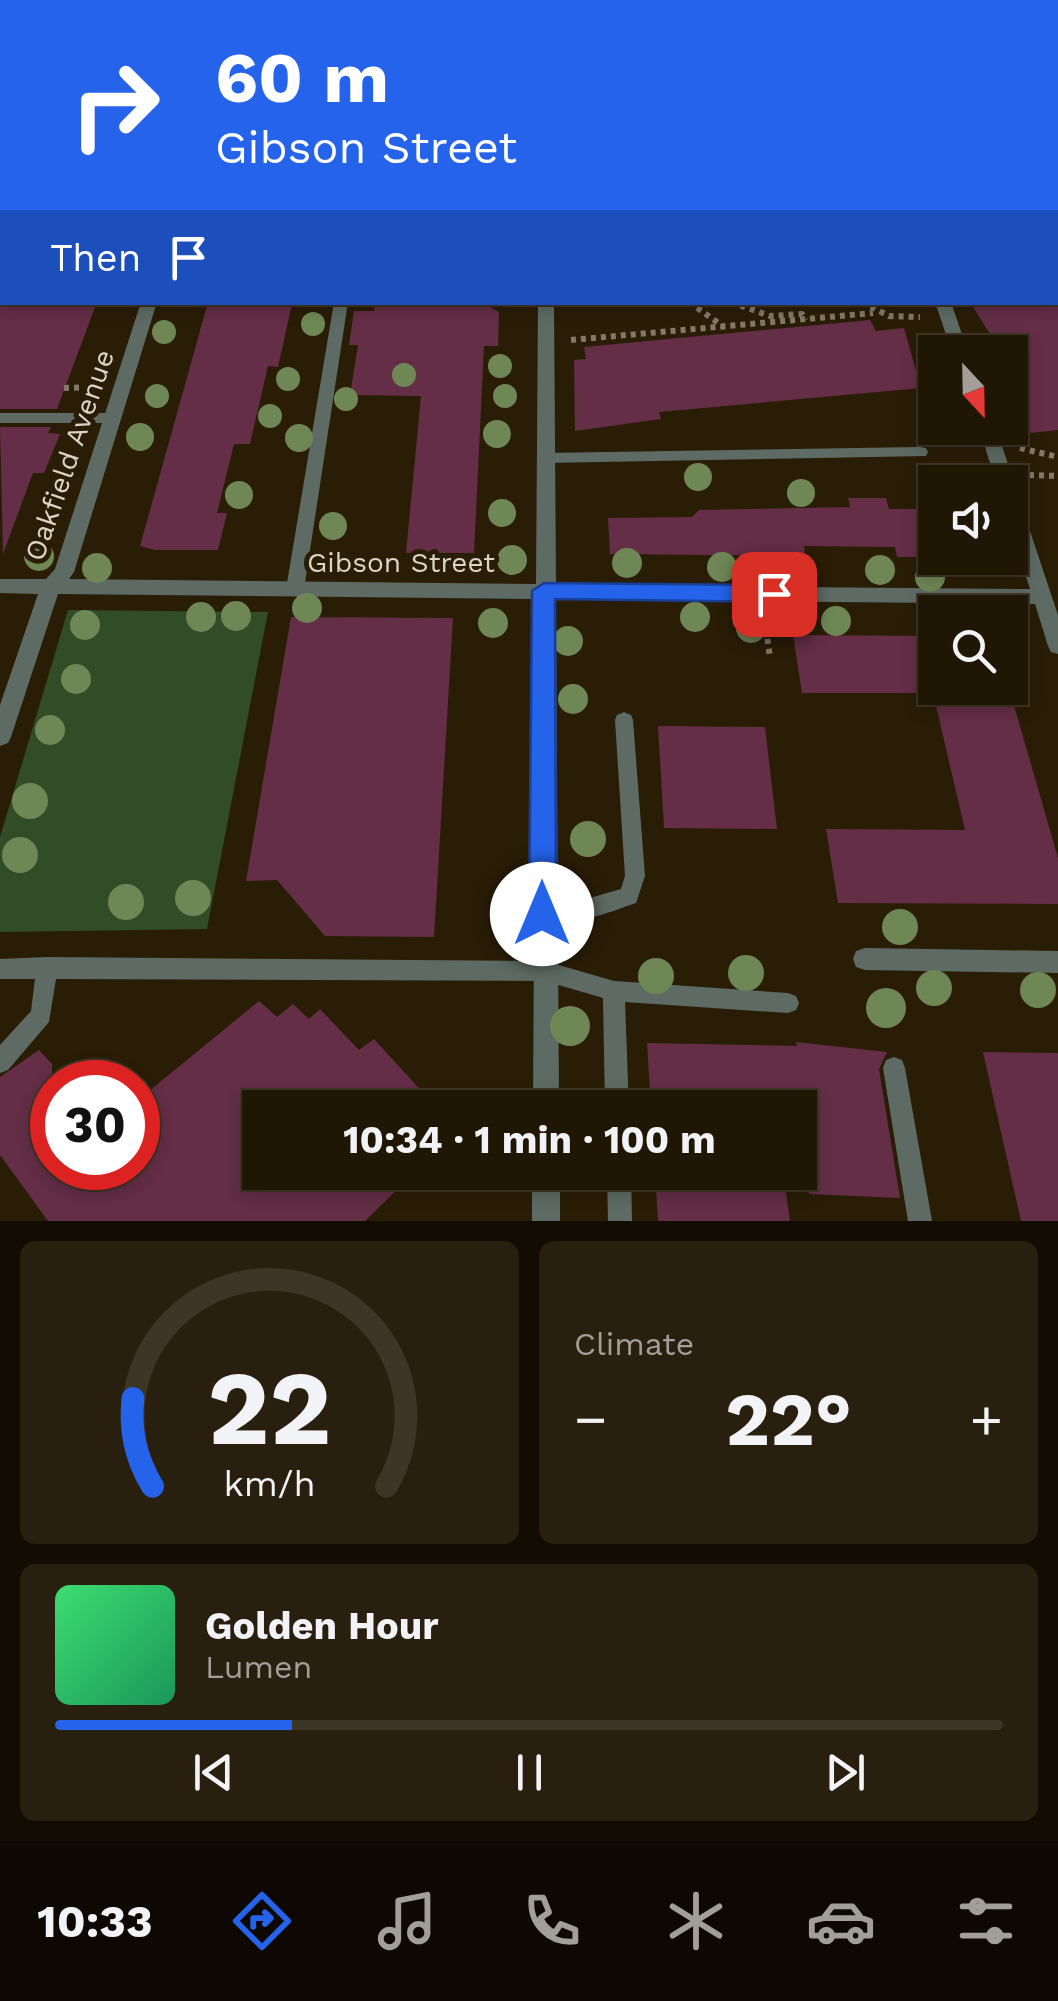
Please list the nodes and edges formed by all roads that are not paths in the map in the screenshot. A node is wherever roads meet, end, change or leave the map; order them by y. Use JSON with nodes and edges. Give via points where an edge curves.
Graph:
{"nodes":[{"id":1,"x":148,"y":305,"type":"edge"},
{"id":2,"x":341,"y":305,"type":"edge"},
{"id":3,"x":546,"y":305,"type":"edge"},
{"id":4,"x":945,"y":309,"type":"edge"},
{"id":5,"x":954,"y":335,"type":"edge"},
{"id":6,"x":0,"y":418,"type":"edge"},
{"id":7,"x":110,"y":418,"type":"junction"},
{"id":8,"x":920,"y":452,"type":"dead end"},
{"id":9,"x":545,"y":458,"type":"junction"},
{"id":10,"x":1028,"y":554,"type":"edge"},
{"id":11,"x":0,"y":586,"type":"edge"},
{"id":12,"x":50,"y":587,"type":"junction"},
{"id":13,"x":295,"y":589,"type":"junction"},
{"id":14,"x":544,"y":591,"type":"junction"},
{"id":15,"x":1042,"y":597,"type":"junction"},
{"id":16,"x":1058,"y":646,"type":"edge"},
{"id":17,"x":624,"y":720,"type":"dead end"},
{"id":18,"x":0,"y":737,"type":"edge"},
{"id":19,"x":542,"y":914,"type":"junction"},
{"id":20,"x":865,"y":958,"type":"dead end"},
{"id":21,"x":1058,"y":962,"type":"edge"},
{"id":22,"x":47,"y":967,"type":"junction"},
{"id":23,"x":0,"y":970,"type":"edge"},
{"id":24,"x":545,"y":971,"type":"junction"},
{"id":25,"x":614,"y":991,"type":"junction"},
{"id":26,"x":788,"y":1003,"type":"dead end"},
{"id":27,"x":0,"y":1062,"type":"edge"},
{"id":28,"x":894,"y":1068,"type":"dead end"},
{"id":29,"x":546,"y":1090,"type":"edge"},
{"id":30,"x":617,"y":1090,"type":"edge"},
{"id":31,"x":546,"y":1190,"type":"edge"},
{"id":32,"x":619,"y":1190,"type":"edge"},
{"id":33,"x":546,"y":1221,"type":"edge"},
{"id":34,"x":620,"y":1221,"type":"edge"},
{"id":35,"x":920,"y":1221,"type":"edge"}],
"edges":[{"from":1,"to":7,"type":"street","name":"Oakfield Avenue"},
{"from":2,"to":13,"type":"lane"},
{"from":3,"to":9,"type":"street"},
{"from":4,"to":5,"type":"street"},
{"from":6,"to":7,"type":"lane"},
{"from":7,"to":12,"type":"street","name":"Oakfield Avenue","via":[[64,572]]},
{"from":8,"to":9,"type":"lane"},
{"from":9,"to":14,"type":"street"},
{"from":10,"to":15,"type":"street"},
{"from":11,"to":12,"type":"street","name":"Gibson Street"},
{"from":12,"to":13,"type":"street","name":"Gibson Street"},
{"from":12,"to":18,"type":"street","name":"Oakfield Avenue"},
{"from":13,"to":14,"type":"street","name":"Gibson Street"},
{"from":14,"to":15,"type":"street","name":"Gibson Street"},
{"from":14,"to":19,"type":"street"},
{"from":15,"to":16,"type":"street"},
{"from":17,"to":19,"type":"lane","via":[[636,876],[629,896]]},
{"from":19,"to":24,"type":"street"},
{"from":20,"to":21,"type":"street"},
{"from":22,"to":23,"type":"lane"},
{"from":22,"to":24,"type":"lane"},
{"from":22,"to":27,"type":"lane","via":[[41,1015]]},
{"from":24,"to":25,"type":"lane"},
{"from":24,"to":29,"type":"street"},
{"from":25,"to":26,"type":"lane"},
{"from":25,"to":30,"type":"lane"},
{"from":28,"to":35,"type":"lane"},
{"from":31,"to":33,"type":"street"},
{"from":32,"to":34,"type":"lane"}]}
